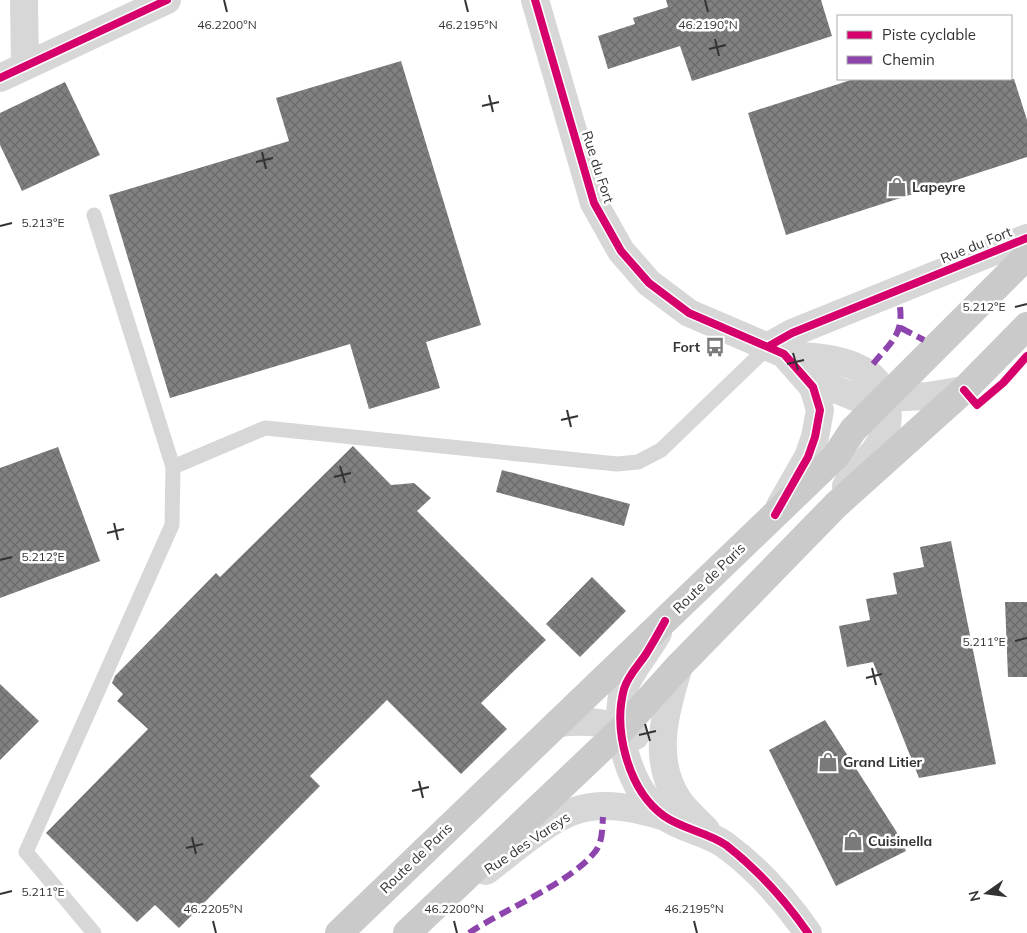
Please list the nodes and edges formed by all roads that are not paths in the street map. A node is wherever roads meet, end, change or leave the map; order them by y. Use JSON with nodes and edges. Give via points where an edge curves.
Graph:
{"nodes":[{"id":1,"x":24,"y":0,"type":"edge"},
{"id":2,"x":167,"y":0,"type":"edge"},
{"id":3,"x":535,"y":0,"type":"edge"},
{"id":4,"x":24,"y":66,"type":"junction"},
{"id":5,"x":0,"y":78,"type":"edge"},
{"id":6,"x":94,"y":215,"type":"dead end"},
{"id":7,"x":1027,"y":238,"type":"edge"},
{"id":8,"x":1027,"y":256,"type":"edge"},
{"id":9,"x":1027,"y":326,"type":"edge"},
{"id":10,"x":777,"y":350,"type":"junction"},
{"id":11,"x":807,"y":378,"type":"junction"},
{"id":12,"x":964,"y":390,"type":"junction"},
{"id":13,"x":886,"y":398,"type":"junction"},
{"id":14,"x":174,"y":467,"type":"junction"},
{"id":15,"x":836,"y":505,"type":"junction"},
{"id":16,"x":775,"y":514,"type":"junction"},
{"id":17,"x":665,"y":620,"type":"junction"},
{"id":18,"x":679,"y":666,"type":"junction"},
{"id":19,"x":558,"y":723,"type":"junction"},
{"id":20,"x":622,"y":729,"type":"junction"},
{"id":21,"x":666,"y":774,"type":"junction"},
{"id":22,"x":664,"y":817,"type":"junction"},
{"id":23,"x":714,"y":838,"type":"junction"},
{"id":24,"x":430,"y":911,"type":"junction"},
{"id":25,"x":94,"y":933,"type":"edge"},
{"id":26,"x":339,"y":933,"type":"edge"},
{"id":27,"x":407,"y":933,"type":"edge"},
{"id":28,"x":808,"y":933,"type":"edge"}],
"edges":[{"from":1,"to":4,"type":"street"},
{"from":2,"to":4,"type":"street"},
{"from":3,"to":10,"type":"street","name":"Rue du Fort","via":[[594,203],[621,251],[650,283],[689,313]]},
{"from":4,"to":5,"type":"street"},
{"from":6,"to":14,"type":"lane"},
{"from":7,"to":10,"type":"street","name":"Rue du Fort","via":[[792,333]]},
{"from":8,"to":13,"type":"main road","name":"Route de Paris"},
{"from":9,"to":12,"type":"main road"},
{"from":10,"to":11,"type":"street","name":"Rue du Fort"},
{"from":10,"to":13,"type":"street","name":"Rue du Fort","via":[[836,360],[862,369],[876,381]]},
{"from":10,"to":14,"type":"lane","via":[[661,450],[638,462],[616,464],[266,428]]},
{"from":11,"to":13,"type":"street","name":"Rue du Fort","via":[[860,399]]},
{"from":11,"to":16,"type":"street","name":"Rue du Fort","via":[[818,398],[819,420],[808,457]]},
{"from":12,"to":13,"type":"street","name":"Rue du Fort"},
{"from":12,"to":15,"type":"main road"},
{"from":13,"to":15,"type":"street","via":[[888,414],[882,439],[855,471]]},
{"from":13,"to":16,"type":"main road","name":"Route de Paris","via":[[853,430],[836,456]]},
{"from":14,"to":25,"type":"lane","via":[[172,525],[26,852]]},
{"from":15,"to":18,"type":"main road"},
{"from":16,"to":17,"type":"main road","name":"Route de Paris"},
{"from":17,"to":19,"type":"main road","name":"Route de Paris"},
{"from":17,"to":20,"type":"street","name":"Rue des Vareys","via":[[625,687],[620,710]]},
{"from":18,"to":20,"type":"main road"},
{"from":18,"to":21,"type":"street","name":"Rue des Vareys","via":[[662,731]]},
{"from":19,"to":20,"type":"street","name":"Rue des Vareys","via":[[599,722]]},
{"from":19,"to":26,"type":"main road","name":"Route de Paris"},
{"from":20,"to":21,"type":"street","name":"Rue des Vareys","via":[[649,748]]},
{"from":20,"to":22,"type":"street","name":"Rue des Vareys","via":[[623,743],[637,783]]},
{"from":20,"to":24,"type":"main road"},
{"from":21,"to":23,"type":"street","name":"Rue des Vareys","via":[[677,799]]},
{"from":22,"to":23,"type":"street","name":"Rue des Vareys"},
{"from":22,"to":24,"type":"street","name":"Rue des Vareys","via":[[636,809],[607,806],[574,810]]},
{"from":23,"to":28,"type":"street","name":"Rue des Vareys","via":[[760,876],[789,906]]},
{"from":24,"to":27,"type":"main road"}]}
